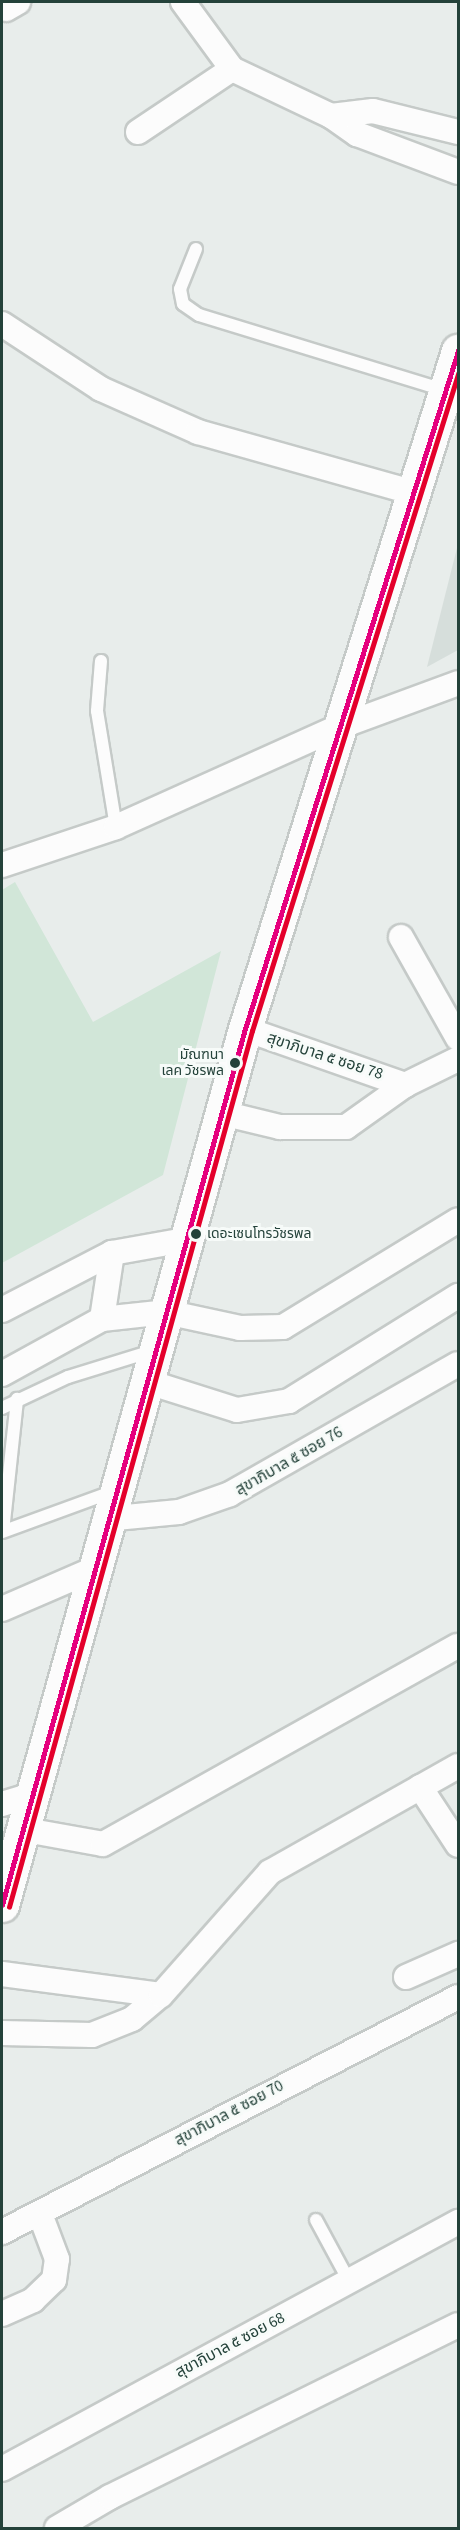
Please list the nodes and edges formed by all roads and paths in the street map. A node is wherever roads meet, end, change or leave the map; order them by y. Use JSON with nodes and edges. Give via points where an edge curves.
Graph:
{"nodes":[{"id":1,"x":183,"y":2,"type":"edge"},
{"id":2,"x":232,"y":69,"type":"junction"},
{"id":3,"x":331,"y":116,"type":"junction"},
{"id":4,"x":138,"y":132,"type":"dead end"},
{"id":5,"x":459,"y":132,"type":"edge"},
{"id":6,"x":459,"y":172,"type":"edge"},
{"id":7,"x":196,"y":249,"type":"dead end"},
{"id":8,"x":6,"y":337,"type":"edge"},
{"id":9,"x":459,"y":351,"type":"edge"},
{"id":10,"x":447,"y":391,"type":"junction"},
{"id":11,"x":415,"y":493,"type":"junction"},
{"id":12,"x":101,"y":661,"type":"dead end"},
{"id":13,"x":459,"y":683,"type":"edge"},
{"id":14,"x":336,"y":728,"type":"junction"},
{"id":15,"x":116,"y":827,"type":"junction"},
{"id":16,"x":2,"y":865,"type":"edge"},
{"id":17,"x":402,"y":937,"type":"dead end"},
{"id":18,"x":244,"y":1029,"type":"junction"},
{"id":19,"x":459,"y":1038,"type":"edge"},
{"id":20,"x":459,"y":1059,"type":"edge"},
{"id":21,"x":405,"y":1085,"type":"junction"},
{"id":22,"x":222,"y":1113,"type":"junction"},
{"id":23,"x":459,"y":1220,"type":"edge"},
{"id":24,"x":185,"y":1240,"type":"junction"},
{"id":25,"x":112,"y":1253,"type":"junction"},
{"id":26,"x":459,"y":1296,"type":"edge"},
{"id":27,"x":2,"y":1310,"type":"edge"},
{"id":28,"x":166,"y":1312,"type":"junction"},
{"id":29,"x":102,"y":1319,"type":"junction"},
{"id":30,"x":459,"y":1364,"type":"edge"},
{"id":31,"x":149,"y":1366,"type":"junction"},
{"id":32,"x":2,"y":1374,"type":"edge"},
{"id":33,"x":17,"y":1399,"type":"junction"},
{"id":34,"x":2,"y":1408,"type":"edge"},
{"id":35,"x":109,"y":1506,"type":"junction"},
{"id":36,"x":2,"y":1531,"type":"edge"},
{"id":37,"x":90,"y":1571,"type":"junction"},
{"id":38,"x":2,"y":1609,"type":"edge"},
{"id":39,"x":459,"y":1646,"type":"edge"},
{"id":40,"x":459,"y":1766,"type":"edge"},
{"id":41,"x":420,"y":1787,"type":"junction"},
{"id":42,"x":14,"y":1827,"type":"edge"},
{"id":43,"x":459,"y":1845,"type":"edge"},
{"id":44,"x":2,"y":1905,"type":"edge"},
{"id":45,"x":459,"y":1954,"type":"edge"},
{"id":46,"x":2,"y":1974,"type":"edge"},
{"id":47,"x":406,"y":1977,"type":"dead end"},
{"id":48,"x":161,"y":1995,"type":"junction"},
{"id":49,"x":459,"y":1997,"type":"edge"},
{"id":50,"x":2,"y":2032,"type":"edge"},
{"id":51,"x":40,"y":2214,"type":"junction"},
{"id":52,"x":316,"y":2220,"type":"dead end"},
{"id":53,"x":459,"y":2222,"type":"edge"},
{"id":54,"x":2,"y":2232,"type":"edge"},
{"id":55,"x":349,"y":2281,"type":"junction"},
{"id":56,"x":2,"y":2314,"type":"edge"},
{"id":57,"x":459,"y":2325,"type":"edge"},
{"id":58,"x":2,"y":2469,"type":"edge"},
{"id":59,"x":57,"y":2529,"type":"edge"}],
"edges":[{"from":1,"to":2,"type":"street"},
{"from":2,"to":3,"type":"street"},
{"from":2,"to":4,"type":"street"},
{"from":3,"to":5,"type":"street","via":[[373,111]]},
{"from":3,"to":6,"type":"street","via":[[357,135]]},
{"from":7,"to":10,"type":"lane","via":[[180,290],[183,304],[199,315]]},
{"from":8,"to":11,"type":"street","via":[[101,388],[198,432]]},
{"from":9,"to":10,"type":"main road"},
{"from":10,"to":11,"type":"main road"},
{"from":11,"to":14,"type":"main road"},
{"from":12,"to":15,"type":"lane","via":[[97,711]]},
{"from":13,"to":14,"type":"street"},
{"from":14,"to":15,"type":"street"},
{"from":14,"to":18,"type":"main road"},
{"from":15,"to":16,"type":"street"},
{"from":17,"to":19,"type":"street"},
{"from":18,"to":21,"type":"street","name":"สุขาภิบาล ๕ ซอย 78"},
{"from":18,"to":22,"type":"main road"},
{"from":20,"to":21,"type":"street","name":"สุขาภิบาล ๕ ซอย 78"},
{"from":21,"to":22,"type":"street","name":"สุขาภิบาล ๕ ซอย 78","via":[[346,1127],[280,1127]]},
{"from":22,"to":24,"type":"main road"},
{"from":23,"to":28,"type":"street","via":[[283,1327],[240,1328]]},
{"from":24,"to":25,"type":"street"},
{"from":24,"to":28,"type":"main road"},
{"from":25,"to":27,"type":"street"},
{"from":25,"to":29,"type":"street"},
{"from":26,"to":31,"type":"street","via":[[289,1401],[237,1410]]},
{"from":28,"to":29,"type":"street"},
{"from":28,"to":31,"type":"main road"},
{"from":29,"to":32,"type":"street"},
{"from":30,"to":35,"type":"street","name":"สุขาภิบาล ๕ ซอย 76","via":[[230,1494],[179,1512]]},
{"from":31,"to":33,"type":"lane"},
{"from":31,"to":35,"type":"main road"},
{"from":33,"to":34,"type":"lane"},
{"from":33,"to":36,"type":"lane"},
{"from":35,"to":36,"type":"lane"},
{"from":35,"to":37,"type":"main road"},
{"from":37,"to":38,"type":"street"},
{"from":37,"to":42,"type":"main road"},
{"from":39,"to":42,"type":"street","via":[[103,1844]]},
{"from":40,"to":41,"type":"street"},
{"from":41,"to":43,"type":"street"},
{"from":41,"to":48,"type":"street","via":[[270,1872]]},
{"from":42,"to":44,"type":"main road"},
{"from":45,"to":47,"type":"street"},
{"from":46,"to":48,"type":"street"},
{"from":48,"to":50,"type":"street","via":[[132,2019],[92,2036]]},
{"from":49,"to":51,"type":"street","name":"สุขาภิบาล ๕ ซอย 70"},
{"from":51,"to":54,"type":"street","name":"สุขาภิบาล ๕ ซอย 70"},
{"from":51,"to":56,"type":"street","via":[[57,2259],[54,2280],[33,2300]]},
{"from":52,"to":55,"type":"lane"},
{"from":53,"to":55,"type":"street","name":"สุขาภิบาล ๕ ซอย 68"},
{"from":55,"to":58,"type":"street","name":"สุขาภิบาล ๕ ซอย 68"},
{"from":57,"to":59,"type":"street","via":[[110,2497]]}]}
